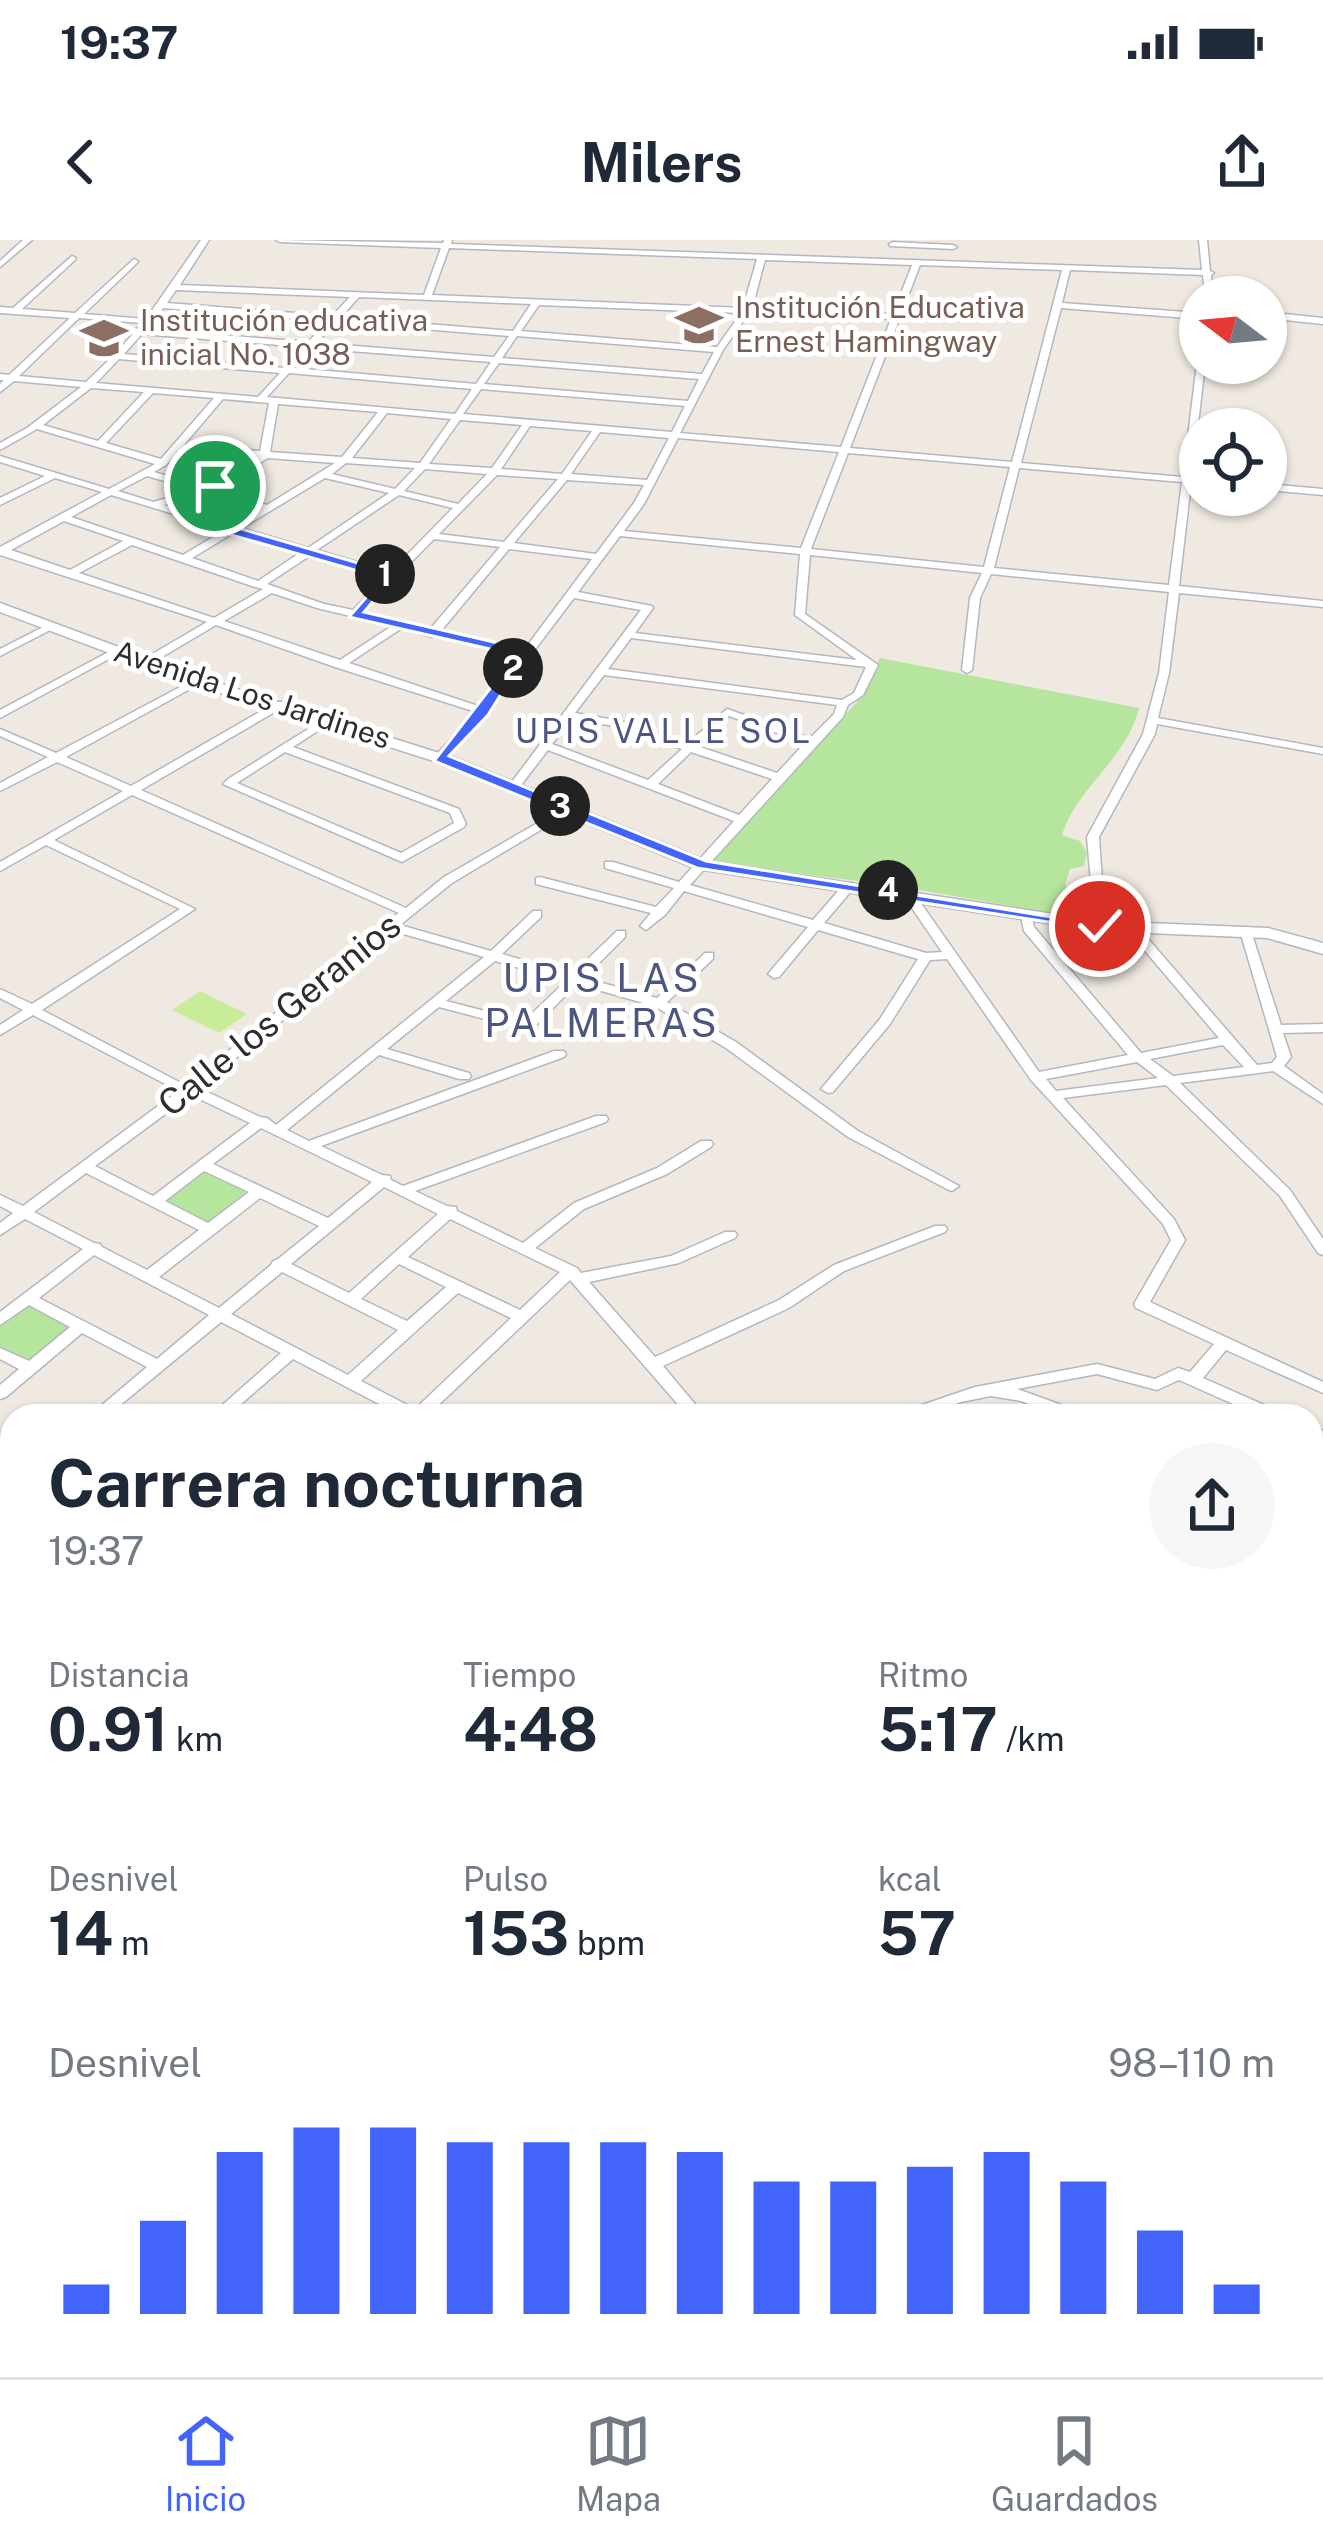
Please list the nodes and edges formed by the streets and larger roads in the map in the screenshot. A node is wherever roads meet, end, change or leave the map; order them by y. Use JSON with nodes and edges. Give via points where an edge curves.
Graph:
{"nodes":[{"id":1,"x":28,"y":240,"type":"edge"},
{"id":2,"x":205,"y":240,"type":"edge"},
{"id":3,"x":280,"y":240,"type":"edge"},
{"id":4,"x":616,"y":240,"type":"edge"},
{"id":5,"x":1203,"y":240,"type":"edge"},
{"id":6,"x":447,"y":243,"type":"edge"},
{"id":7,"x":953,"y":243,"type":"edge"},
{"id":8,"x":893,"y":244,"type":"dead end"},
{"id":9,"x":551,"y":245,"type":"edge"},
{"id":10,"x":603,"y":251,"type":"junction"},
{"id":11,"x":71,"y":258,"type":"dead end"},
{"id":12,"x":761,"y":259,"type":"junction"},
{"id":13,"x":134,"y":261,"type":"dead end"},
{"id":14,"x":917,"y":263,"type":"junction"},
{"id":15,"x":951,"y":264,"type":"junction"},
{"id":16,"x":0,"y":266,"type":"edge"},
{"id":17,"x":1067,"y":268,"type":"junction"},
{"id":18,"x":1210,"y":273,"type":"junction"},
{"id":19,"x":1210,"y":276,"type":"edge"},
{"id":20,"x":176,"y":287,"type":"junction"},
{"id":21,"x":357,"y":294,"type":"junction"},
{"id":22,"x":427,"y":298,"type":"junction"},
{"id":23,"x":536,"y":302,"type":"junction"},
{"id":24,"x":1058,"y":304,"type":"junction"},
{"id":25,"x":160,"y":305,"type":"junction"},
{"id":26,"x":747,"y":310,"type":"junction"},
{"id":27,"x":5,"y":312,"type":"edge"},
{"id":28,"x":1179,"y":314,"type":"edge"},
{"id":29,"x":75,"y":316,"type":"junction"},
{"id":30,"x":898,"y":316,"type":"junction"},
{"id":31,"x":1287,"y":317,"type":"edge"},
{"id":32,"x":333,"y":320,"type":"junction"},
{"id":33,"x":1323,"y":320,"type":"edge"},
{"id":34,"x":145,"y":321,"type":"junction"},
{"id":35,"x":136,"y":331,"type":"junction"},
{"id":36,"x":514,"y":334,"type":"junction"},
{"id":37,"x":308,"y":346,"type":"junction"},
{"id":38,"x":719,"y":350,"type":"junction"},
{"id":39,"x":112,"y":356,"type":"junction"},
{"id":40,"x":496,"y":361,"type":"junction"},
{"id":41,"x":587,"y":368,"type":"junction"},
{"id":42,"x":286,"y":371,"type":"junction"},
{"id":43,"x":705,"y":377,"type":"junction"},
{"id":44,"x":6,"y":378,"type":"edge"},
{"id":45,"x":84,"y":385,"type":"junction"},
{"id":46,"x":478,"y":387,"type":"junction"},
{"id":47,"x":0,"y":389,"type":"edge"},
{"id":48,"x":150,"y":392,"type":"junction"},
{"id":49,"x":573,"y":395,"type":"junction"},
{"id":50,"x":220,"y":397,"type":"junction"},
{"id":51,"x":259,"y":401,"type":"junction"},
{"id":52,"x":274,"y":402,"type":"junction"},
{"id":53,"x":690,"y":404,"type":"junction"},
{"id":54,"x":385,"y":411,"type":"junction"},
{"id":55,"x":457,"y":417,"type":"junction"},
{"id":56,"x":527,"y":424,"type":"junction"},
{"id":57,"x":40,"y":428,"type":"junction"},
{"id":58,"x":597,"y":430,"type":"junction"},
{"id":59,"x":675,"y":436,"type":"junction"},
{"id":60,"x":99,"y":445,"type":"junction"},
{"id":61,"x":0,"y":447,"type":"edge"},
{"id":62,"x":175,"y":448,"type":"junction"},
{"id":63,"x":846,"y":452,"type":"junction"},
{"id":64,"x":267,"y":454,"type":"junction"},
{"id":65,"x":0,"y":458,"type":"edge"},
{"id":66,"x":346,"y":459,"type":"junction"},
{"id":67,"x":163,"y":463,"type":"junction"},
{"id":68,"x":424,"y":465,"type":"junction"},
{"id":69,"x":1014,"y":466,"type":"junction"},
{"id":70,"x":496,"y":470,"type":"junction"},
{"id":71,"x":148,"y":473,"type":"junction"},
{"id":72,"x":52,"y":476,"type":"junction"},
{"id":73,"x":324,"y":476,"type":"junction"},
{"id":74,"x":566,"y":476,"type":"junction"},
{"id":75,"x":1179,"y":479,"type":"edge"},
{"id":76,"x":652,"y":482,"type":"junction"},
{"id":77,"x":1287,"y":489,"type":"edge"},
{"id":78,"x":205,"y":490,"type":"junction"},
{"id":79,"x":1323,"y":492,"type":"edge"},
{"id":80,"x":396,"y":493,"type":"junction"},
{"id":81,"x":109,"y":494,"type":"junction"},
{"id":82,"x":0,"y":502,"type":"edge"},
{"id":83,"x":149,"y":506,"type":"junction"},
{"id":84,"x":460,"y":507,"type":"junction"},
{"id":85,"x":267,"y":508,"type":"junction"},
{"id":86,"x":1189,"y":516,"type":"edge"},
{"id":87,"x":64,"y":518,"type":"junction"},
{"id":88,"x":228,"y":530,"type":"junction"},
{"id":89,"x":618,"y":533,"type":"junction"},
{"id":90,"x":434,"y":536,"type":"junction"},
{"id":91,"x":131,"y":541,"type":"junction"},
{"id":92,"x":507,"y":545,"type":"junction"},
{"id":93,"x":1,"y":551,"type":"edge"},
{"id":94,"x":307,"y":552,"type":"junction"},
{"id":95,"x":806,"y":552,"type":"junction"},
{"id":96,"x":599,"y":557,"type":"junction"},
{"id":97,"x":184,"y":559,"type":"junction"},
{"id":98,"x":988,"y":570,"type":"junction"},
{"id":99,"x":70,"y":574,"type":"junction"},
{"id":100,"x":392,"y":576,"type":"junction"},
{"id":101,"x":265,"y":587,"type":"junction"},
{"id":102,"x":1178,"y":590,"type":"junction"},
{"id":103,"x":571,"y":593,"type":"junction"},
{"id":104,"x":1323,"y":604,"type":"edge"},
{"id":105,"x":0,"y":607,"type":"edge"},
{"id":106,"x":354,"y":614,"type":"junction"},
{"id":107,"x":216,"y":623,"type":"junction"},
{"id":108,"x":398,"y":626,"type":"junction"},
{"id":109,"x":51,"y":627,"type":"junction"},
{"id":110,"x":431,"y":634,"type":"junction"},
{"id":111,"x":628,"y":635,"type":"junction"},
{"id":112,"x":116,"y":651,"type":"junction"},
{"id":113,"x":0,"y":652,"type":"edge"},
{"id":114,"x":524,"y":652,"type":"junction"},
{"id":115,"x":146,"y":662,"type":"junction"},
{"id":116,"x":870,"y":664,"type":"junction"},
{"id":117,"x":339,"y":665,"type":"junction"},
{"id":118,"x":967,"y":670,"type":"dead end"},
{"id":119,"x":601,"y":671,"type":"junction"},
{"id":120,"x":197,"y":681,"type":"junction"},
{"id":121,"x":280,"y":704,"type":"junction"},
{"id":122,"x":842,"y":704,"type":"junction"},
{"id":123,"x":483,"y":712,"type":"junction"},
{"id":124,"x":0,"y":715,"type":"edge"},
{"id":125,"x":568,"y":715,"type":"junction"},
{"id":126,"x":329,"y":719,"type":"junction"},
{"id":127,"x":1151,"y":720,"type":"junction"},
{"id":128,"x":0,"y":732,"type":"edge"},
{"id":129,"x":812,"y":742,"type":"junction"},
{"id":130,"x":546,"y":745,"type":"junction"},
{"id":131,"x":284,"y":748,"type":"junction"},
{"id":132,"x":688,"y":748,"type":"junction"},
{"id":133,"x":1323,"y":752,"type":"edge"},
{"id":134,"x":56,"y":757,"type":"junction"},
{"id":135,"x":440,"y":758,"type":"junction"},
{"id":136,"x":777,"y":777,"type":"junction"},
{"id":137,"x":650,"y":785,"type":"junction"},
{"id":138,"x":514,"y":787,"type":"junction"},
{"id":139,"x":0,"y":788,"type":"edge"},
{"id":140,"x":131,"y":791,"type":"junction"},
{"id":141,"x":562,"y":807,"type":"junction"},
{"id":142,"x":741,"y":820,"type":"junction"},
{"id":143,"x":46,"y":841,"type":"junction"},
{"id":144,"x":609,"y":865,"type":"dead end"},
{"id":145,"x":703,"y":865,"type":"junction"},
{"id":146,"x":0,"y":867,"type":"edge"},
{"id":147,"x":540,"y":880,"type":"dead end"},
{"id":148,"x":849,"y":886,"type":"junction"},
{"id":149,"x":683,"y":888,"type":"junction"},
{"id":150,"x":907,"y":892,"type":"junction"},
{"id":151,"x":406,"y":911,"type":"junction"},
{"id":152,"x":661,"y":913,"type":"junction"},
{"id":153,"x":537,"y":914,"type":"dead end"},
{"id":154,"x":1027,"y":916,"type":"junction"},
{"id":155,"x":817,"y":924,"type":"junction"},
{"id":156,"x":388,"y":926,"type":"junction"},
{"id":157,"x":646,"y":926,"type":"dead end"},
{"id":158,"x":1100,"y":926,"type":"junction"},
{"id":159,"x":1133,"y":928,"type":"junction"},
{"id":160,"x":1246,"y":931,"type":"junction"},
{"id":161,"x":621,"y":934,"type":"dead end"},
{"id":162,"x":1323,"y":949,"type":"edge"},
{"id":163,"x":950,"y":955,"type":"junction"},
{"id":164,"x":709,"y":956,"type":"dead end"},
{"id":165,"x":492,"y":957,"type":"junction"},
{"id":166,"x":926,"y":957,"type":"junction"},
{"id":167,"x":774,"y":974,"type":"dead end"},
{"id":168,"x":577,"y":980,"type":"junction"},
{"id":169,"x":0,"y":993,"type":"edge"},
{"id":170,"x":435,"y":1002,"type":"junction"},
{"id":171,"x":659,"y":1003,"type":"junction"},
{"id":172,"x":33,"y":1010,"type":"junction"},
{"id":173,"x":1323,"y":1028,"type":"edge"},
{"id":174,"x":1279,"y":1029,"type":"junction"},
{"id":175,"x":0,"y":1031,"type":"edge"},
{"id":176,"x":1223,"y":1041,"type":"junction"},
{"id":177,"x":376,"y":1050,"type":"junction"},
{"id":178,"x":559,"y":1054,"type":"dead end"},
{"id":179,"x":1140,"y":1058,"type":"junction"},
{"id":180,"x":1276,"y":1067,"type":"junction"},
{"id":181,"x":1252,"y":1069,"type":"junction"},
{"id":182,"x":464,"y":1076,"type":"dead end"},
{"id":183,"x":1036,"y":1077,"type":"junction"},
{"id":184,"x":1166,"y":1077,"type":"junction"},
{"id":185,"x":183,"y":1086,"type":"junction"},
{"id":186,"x":828,"y":1089,"type":"dead end"},
{"id":187,"x":1054,"y":1095,"type":"junction"},
{"id":188,"x":1323,"y":1100,"type":"edge"},
{"id":189,"x":601,"y":1119,"type":"dead end"},
{"id":190,"x":262,"y":1121,"type":"junction"},
{"id":191,"x":280,"y":1129,"type":"junction"},
{"id":192,"x":313,"y":1144,"type":"junction"},
{"id":193,"x":706,"y":1144,"type":"dead end"},
{"id":194,"x":203,"y":1166,"type":"junction"},
{"id":195,"x":85,"y":1167,"type":"junction"},
{"id":196,"x":385,"y":1179,"type":"junction"},
{"id":197,"x":952,"y":1186,"type":"dead end"},
{"id":198,"x":408,"y":1190,"type":"junction"},
{"id":199,"x":258,"y":1192,"type":"junction"},
{"id":200,"x":0,"y":1200,"type":"edge"},
{"id":201,"x":153,"y":1203,"type":"junction"},
{"id":202,"x":452,"y":1210,"type":"junction"},
{"id":203,"x":23,"y":1212,"type":"junction"},
{"id":204,"x":328,"y":1224,"type":"junction"},
{"id":205,"x":940,"y":1229,"type":"dead end"},
{"id":206,"x":0,"y":1230,"type":"edge"},
{"id":207,"x":210,"y":1230,"type":"junction"},
{"id":208,"x":730,"y":1234,"type":"dead end"},
{"id":209,"x":95,"y":1247,"type":"junction"},
{"id":210,"x":527,"y":1247,"type":"junction"},
{"id":211,"x":1323,"y":1250,"type":"edge"},
{"id":212,"x":398,"y":1258,"type":"junction"},
{"id":213,"x":278,"y":1264,"type":"junction"},
{"id":214,"x":573,"y":1275,"type":"junction"},
{"id":215,"x":150,"y":1276,"type":"junction"},
{"id":216,"x":457,"y":1286,"type":"junction"},
{"id":217,"x":28,"y":1298,"type":"junction"},
{"id":218,"x":351,"y":1299,"type":"junction"},
{"id":219,"x":218,"y":1314,"type":"junction"},
{"id":220,"x":523,"y":1317,"type":"junction"},
{"id":221,"x":0,"y":1320,"type":"edge"},
{"id":222,"x":81,"y":1326,"type":"junction"},
{"id":223,"x":408,"y":1328,"type":"junction"},
{"id":224,"x":1223,"y":1342,"type":"junction"},
{"id":225,"x":0,"y":1353,"type":"edge"},
{"id":226,"x":290,"y":1353,"type":"junction"},
{"id":227,"x":156,"y":1365,"type":"junction"},
{"id":228,"x":652,"y":1365,"type":"junction"},
{"id":229,"x":30,"y":1368,"type":"junction"},
{"id":230,"x":1192,"y":1380,"type":"junction"},
{"id":231,"x":349,"y":1383,"type":"junction"},
{"id":232,"x":999,"y":1387,"type":"junction"},
{"id":233,"x":1323,"y":1388,"type":"edge"},
{"id":234,"x":0,"y":1393,"type":"edge"},
{"id":235,"x":114,"y":1404,"type":"edge"},
{"id":236,"x":231,"y":1404,"type":"edge"},
{"id":237,"x":392,"y":1404,"type":"edge"},
{"id":238,"x":429,"y":1404,"type":"edge"},
{"id":239,"x":686,"y":1404,"type":"edge"},
{"id":240,"x":938,"y":1404,"type":"edge"},
{"id":241,"x":1044,"y":1404,"type":"edge"},
{"id":242,"x":1247,"y":1404,"type":"edge"}],
"edges":[{"from":1,"to":16,"type":"street"},
{"from":2,"to":20,"type":"street"},
{"from":3,"to":6,"type":"street"},
{"from":4,"to":10,"type":"street"},
{"from":5,"to":18,"type":"street"},
{"from":6,"to":9,"type":"street"},
{"from":6,"to":22,"type":"street"},
{"from":7,"to":8,"type":"street"},
{"from":7,"to":15,"type":"street"},
{"from":9,"to":10,"type":"street"},
{"from":10,"to":12,"type":"street"},
{"from":11,"to":27,"type":"street"},
{"from":12,"to":14,"type":"street"},
{"from":12,"to":26,"type":"street"},
{"from":13,"to":29,"type":"street"},
{"from":14,"to":15,"type":"street"},
{"from":14,"to":30,"type":"street"},
{"from":15,"to":17,"type":"street"},
{"from":17,"to":18,"type":"street"},
{"from":17,"to":24,"type":"street"},
{"from":18,"to":19,"type":"street"},
{"from":20,"to":21,"type":"street"},
{"from":20,"to":25,"type":"street"},
{"from":21,"to":22,"type":"street"},
{"from":21,"to":32,"type":"street"},
{"from":22,"to":23,"type":"street"},
{"from":23,"to":26,"type":"street"},
{"from":23,"to":36,"type":"street"},
{"from":24,"to":28,"type":"street"},
{"from":24,"to":69,"type":"street"},
{"from":25,"to":32,"type":"street"},
{"from":25,"to":34,"type":"street"},
{"from":26,"to":30,"type":"street"},
{"from":26,"to":38,"type":"street"},
{"from":27,"to":29,"type":"street"},
{"from":29,"to":34,"type":"street"},
{"from":29,"to":44,"type":"street"},
{"from":30,"to":63,"type":"street"},
{"from":31,"to":33,"type":"street"},
{"from":32,"to":36,"type":"street"},
{"from":32,"to":37,"type":"street"},
{"from":34,"to":35,"type":"street"},
{"from":35,"to":37,"type":"street"},
{"from":35,"to":39,"type":"street"},
{"from":36,"to":38,"type":"street"},
{"from":36,"to":40,"type":"street"},
{"from":37,"to":40,"type":"street"},
{"from":37,"to":42,"type":"street"},
{"from":38,"to":43,"type":"street"},
{"from":39,"to":42,"type":"street"},
{"from":39,"to":45,"type":"street"},
{"from":40,"to":41,"type":"street"},
{"from":40,"to":46,"type":"street"},
{"from":41,"to":43,"type":"street"},
{"from":41,"to":49,"type":"street"},
{"from":42,"to":46,"type":"street"},
{"from":42,"to":51,"type":"street"},
{"from":43,"to":53,"type":"street"},
{"from":44,"to":45,"type":"street"},
{"from":44,"to":47,"type":"street"},
{"from":45,"to":48,"type":"street"},
{"from":45,"to":57,"type":"street"},
{"from":46,"to":49,"type":"street"},
{"from":46,"to":55,"type":"street"},
{"from":48,"to":50,"type":"street"},
{"from":48,"to":60,"type":"street"},
{"from":49,"to":53,"type":"street"},
{"from":50,"to":51,"type":"street"},
{"from":50,"to":62,"type":"street"},
{"from":51,"to":52,"type":"street"},
{"from":52,"to":54,"type":"street"},
{"from":52,"to":64,"type":"street"},
{"from":53,"to":59,"type":"street"},
{"from":54,"to":55,"type":"street"},
{"from":54,"to":66,"type":"street"},
{"from":55,"to":56,"type":"street"},
{"from":55,"to":68,"type":"street"},
{"from":56,"to":58,"type":"street"},
{"from":56,"to":70,"type":"street"},
{"from":57,"to":60,"type":"street"},
{"from":57,"to":61,"type":"street"},
{"from":58,"to":59,"type":"street"},
{"from":58,"to":74,"type":"street"},
{"from":59,"to":63,"type":"street"},
{"from":59,"to":76,"type":"street"},
{"from":60,"to":67,"type":"street"},
{"from":62,"to":64,"type":"street"},
{"from":62,"to":67,"type":"street"},
{"from":63,"to":69,"type":"street"},
{"from":63,"to":95,"type":"street"},
{"from":64,"to":66,"type":"street"},
{"from":64,"to":78,"type":"street"},
{"from":65,"to":72,"type":"street"},
{"from":66,"to":68,"type":"street"},
{"from":66,"to":73,"type":"street"},
{"from":67,"to":71,"type":"street"},
{"from":68,"to":70,"type":"street"},
{"from":68,"to":80,"type":"street"},
{"from":69,"to":75,"type":"street"},
{"from":69,"to":98,"type":"street"},
{"from":70,"to":74,"type":"street"},
{"from":70,"to":84,"type":"street"},
{"from":71,"to":78,"type":"street"},
{"from":71,"to":81,"type":"street"},
{"from":72,"to":81,"type":"street"},
{"from":72,"to":82,"type":"street"},
{"from":73,"to":80,"type":"street"},
{"from":73,"to":85,"type":"street"},
{"from":74,"to":76,"type":"street"},
{"from":74,"to":92,"type":"street"},
{"from":76,"to":89,"type":"street"},
{"from":77,"to":79,"type":"street"},
{"from":78,"to":83,"type":"street"},
{"from":78,"to":85,"type":"street"},
{"from":78,"to":88,"type":"street"},
{"from":80,"to":84,"type":"street"},
{"from":80,"to":94,"type":"street"},
{"from":81,"to":83,"type":"street"},
{"from":81,"to":87,"type":"street"},
{"from":83,"to":88,"type":"street"},
{"from":84,"to":90,"type":"street"},
{"from":85,"to":88,"type":"street"},
{"from":86,"to":102,"type":"street"},
{"from":87,"to":91,"type":"street"},
{"from":87,"to":93,"type":"street"},
{"from":88,"to":94,"type":"street"},
{"from":88,"to":97,"type":"street"},
{"from":89,"to":95,"type":"street"},
{"from":89,"to":96,"type":"street"},
{"from":90,"to":92,"type":"street"},
{"from":90,"to":100,"type":"street"},
{"from":91,"to":97,"type":"street"},
{"from":91,"to":99,"type":"street"},
{"from":92,"to":96,"type":"street"},
{"from":92,"to":110,"type":"street"},
{"from":93,"to":99,"type":"street"},
{"from":94,"to":100,"type":"street"},
{"from":94,"to":101,"type":"street"},
{"from":95,"to":98,"type":"street"},
{"from":95,"to":116,"type":"street","via":[[800,615]]},
{"from":96,"to":103,"type":"street"},
{"from":97,"to":101,"type":"street"},
{"from":98,"to":102,"type":"street"},
{"from":98,"to":118,"type":"street","via":[[975,598]]},
{"from":99,"to":107,"type":"street"},
{"from":100,"to":106,"type":"street"},
{"from":101,"to":106,"type":"street"},
{"from":101,"to":107,"type":"street"},
{"from":102,"to":104,"type":"street"},
{"from":102,"to":127,"type":"street"},
{"from":103,"to":111,"type":"street","via":[[648,608]]},
{"from":103,"to":114,"type":"street"},
{"from":105,"to":109,"type":"street","name":"Avenida Los Jardines"},
{"from":106,"to":108,"type":"street"},
{"from":107,"to":115,"type":"street"},
{"from":107,"to":117,"type":"street"},
{"from":108,"to":110,"type":"street"},
{"from":108,"to":117,"type":"street"},
{"from":109,"to":112,"type":"street","name":"Avenida Los Jardines"},
{"from":109,"to":113,"type":"street"},
{"from":110,"to":114,"type":"street"},
{"from":111,"to":116,"type":"street"},
{"from":111,"to":119,"type":"street"},
{"from":112,"to":115,"type":"street","name":"Avenida Los Jardines"},
{"from":112,"to":124,"type":"street"},
{"from":114,"to":123,"type":"street"},
{"from":115,"to":120,"type":"street","name":"Avenida Los Jardines"},
{"from":116,"to":122,"type":"street","via":[[858,695]]},
{"from":117,"to":123,"type":"street"},
{"from":119,"to":122,"type":"street"},
{"from":119,"to":125,"type":"street"},
{"from":120,"to":121,"type":"street","name":"Avenida Los Jardines"},
{"from":120,"to":134,"type":"street"},
{"from":121,"to":126,"type":"street","name":"Avenida Los Jardines"},
{"from":121,"to":140,"type":"street"},
{"from":122,"to":129,"type":"street"},
{"from":123,"to":135,"type":"street"},
{"from":125,"to":130,"type":"street"},
{"from":125,"to":132,"type":"street"},
{"from":126,"to":131,"type":"street"},
{"from":126,"to":135,"type":"street","name":"Avenida Los Jardines"},
{"from":127,"to":133,"type":"street"},
{"from":127,"to":158,"type":"street","via":[[1093,837]]},
{"from":128,"to":134,"type":"street"},
{"from":129,"to":132,"type":"street","via":[[727,712]]},
{"from":129,"to":136,"type":"street"},
{"from":130,"to":137,"type":"street"},
{"from":130,"to":138,"type":"street"},
{"from":131,"to":131,"type":"street","via":[[229,784],[402,858],[460,824],[455,811]]},
{"from":132,"to":136,"type":"street"},
{"from":132,"to":137,"type":"street"},
{"from":134,"to":139,"type":"street"},
{"from":134,"to":140,"type":"street"},
{"from":135,"to":138,"type":"street","name":"Avenida Los Jardines"},
{"from":136,"to":142,"type":"street"},
{"from":137,"to":142,"type":"street"},
{"from":138,"to":141,"type":"street","name":"Avenida Los Jardines"},
{"from":140,"to":143,"type":"street"},
{"from":140,"to":151,"type":"street"},
{"from":141,"to":145,"type":"street","name":"Avenida Los Jardines"},
{"from":141,"to":151,"type":"street","name":"Calle los Geranios"},
{"from":142,"to":145,"type":"street"},
{"from":143,"to":146,"type":"street"},
{"from":143,"to":172,"type":"street","via":[[187,905],[182,918]]},
{"from":144,"to":149,"type":"street"},
{"from":145,"to":148,"type":"street","name":"Avenida Los Jardines"},
{"from":145,"to":149,"type":"street"},
{"from":147,"to":152,"type":"street"},
{"from":148,"to":150,"type":"street","name":"Avenida Los Jardines"},
{"from":148,"to":155,"type":"street"},
{"from":149,"to":152,"type":"street"},
{"from":149,"to":155,"type":"street"},
{"from":150,"to":154,"type":"street","name":"Avenida Los Jardines"},
{"from":150,"to":163,"type":"street"},
{"from":151,"to":156,"type":"street","name":"Calle los Geranios"},
{"from":152,"to":157,"type":"street"},
{"from":153,"to":165,"type":"street"},
{"from":154,"to":158,"type":"street","name":"Avenida Los Jardines"},
{"from":154,"to":179,"type":"street","via":[[1028,928]]},
{"from":155,"to":166,"type":"street"},
{"from":155,"to":167,"type":"street"},
{"from":156,"to":165,"type":"street"},
{"from":156,"to":185,"type":"street","name":"Calle los Geranios"},
{"from":158,"to":159,"type":"street","name":"Avenida Los Jardines"},
{"from":159,"to":160,"type":"street","name":"Avenida Los Jardines"},
{"from":159,"to":176,"type":"street"},
{"from":160,"to":162,"type":"street","name":"Avenida Los Jardines"},
{"from":160,"to":174,"type":"street"},
{"from":161,"to":168,"type":"street"},
{"from":163,"to":166,"type":"street"},
{"from":163,"to":183,"type":"street"},
{"from":164,"to":171,"type":"street"},
{"from":165,"to":168,"type":"street"},
{"from":165,"to":170,"type":"street"},
{"from":166,"to":186,"type":"street"},
{"from":168,"to":170,"type":"street","via":[[519,1028]]},
{"from":168,"to":171,"type":"street"},
{"from":169,"to":172,"type":"street"},
{"from":170,"to":177,"type":"street"},
{"from":171,"to":197,"type":"street","via":[[853,1134]]},
{"from":172,"to":175,"type":"street"},
{"from":172,"to":185,"type":"street"},
{"from":173,"to":174,"type":"street"},
{"from":174,"to":180,"type":"street","via":[[1284,1058]]},
{"from":176,"to":179,"type":"street"},
{"from":176,"to":181,"type":"street"},
{"from":177,"to":182,"type":"street"},
{"from":177,"to":191,"type":"street"},
{"from":178,"to":192,"type":"street"},
{"from":179,"to":183,"type":"street"},
{"from":179,"to":184,"type":"street"},
{"from":180,"to":181,"type":"street"},
{"from":180,"to":188,"type":"street"},
{"from":181,"to":184,"type":"street"},
{"from":183,"to":187,"type":"street"},
{"from":184,"to":187,"type":"street"},
{"from":184,"to":211,"type":"street","via":[[1285,1193]]},
{"from":185,"to":190,"type":"street"},
{"from":185,"to":195,"type":"street","name":"Calle los Geranios"},
{"from":187,"to":224,"type":"street","via":[[1178,1240],[1141,1304]]},
{"from":189,"to":198,"type":"street"},
{"from":190,"to":191,"type":"street"},
{"from":190,"to":194,"type":"street"},
{"from":191,"to":192,"type":"street"},
{"from":192,"to":196,"type":"street"},
{"from":193,"to":210,"type":"street","via":[[579,1206]]},
{"from":194,"to":199,"type":"street"},
{"from":194,"to":201,"type":"street"},
{"from":195,"to":201,"type":"street"},
{"from":195,"to":203,"type":"street","name":"Calle los Geranios"},
{"from":196,"to":198,"type":"street"},
{"from":196,"to":204,"type":"street"},
{"from":198,"to":202,"type":"street"},
{"from":199,"to":204,"type":"street"},
{"from":199,"to":207,"type":"street"},
{"from":200,"to":203,"type":"street"},
{"from":201,"to":207,"type":"street"},
{"from":202,"to":210,"type":"street"},
{"from":202,"to":212,"type":"street"},
{"from":203,"to":206,"type":"street","name":"Calle los Geranios"},
{"from":203,"to":209,"type":"street"},
{"from":204,"to":213,"type":"street"},
{"from":205,"to":228,"type":"street","via":[[820,1277],[784,1304]]},
{"from":207,"to":215,"type":"street"},
{"from":208,"to":214,"type":"street","via":[[674,1260]]},
{"from":209,"to":215,"type":"street"},
{"from":209,"to":217,"type":"street"},
{"from":210,"to":214,"type":"street"},
{"from":212,"to":216,"type":"street"},
{"from":212,"to":218,"type":"street"},
{"from":213,"to":218,"type":"street"},
{"from":213,"to":219,"type":"street"},
{"from":214,"to":220,"type":"street"},
{"from":214,"to":228,"type":"street"},
{"from":215,"to":219,"type":"street"},
{"from":216,"to":220,"type":"street"},
{"from":216,"to":223,"type":"street"},
{"from":217,"to":221,"type":"street"},
{"from":217,"to":222,"type":"street"},
{"from":218,"to":223,"type":"street"},
{"from":219,"to":226,"type":"street"},
{"from":219,"to":227,"type":"street"},
{"from":220,"to":238,"type":"street"},
{"from":222,"to":227,"type":"street"},
{"from":222,"to":229,"type":"street"},
{"from":223,"to":231,"type":"street"},
{"from":224,"to":230,"type":"street"},
{"from":224,"to":233,"type":"street"},
{"from":225,"to":229,"type":"street"},
{"from":226,"to":231,"type":"street"},
{"from":226,"to":236,"type":"street"},
{"from":227,"to":235,"type":"street"},
{"from":228,"to":239,"type":"street"},
{"from":229,"to":234,"type":"street"},
{"from":230,"to":232,"type":"street","via":[[1172,1372],[1150,1385],[1096,1369]]},
{"from":230,"to":242,"type":"street"},
{"from":231,"to":237,"type":"street"},
{"from":232,"to":240,"type":"street"},
{"from":232,"to":241,"type":"street"}]}
